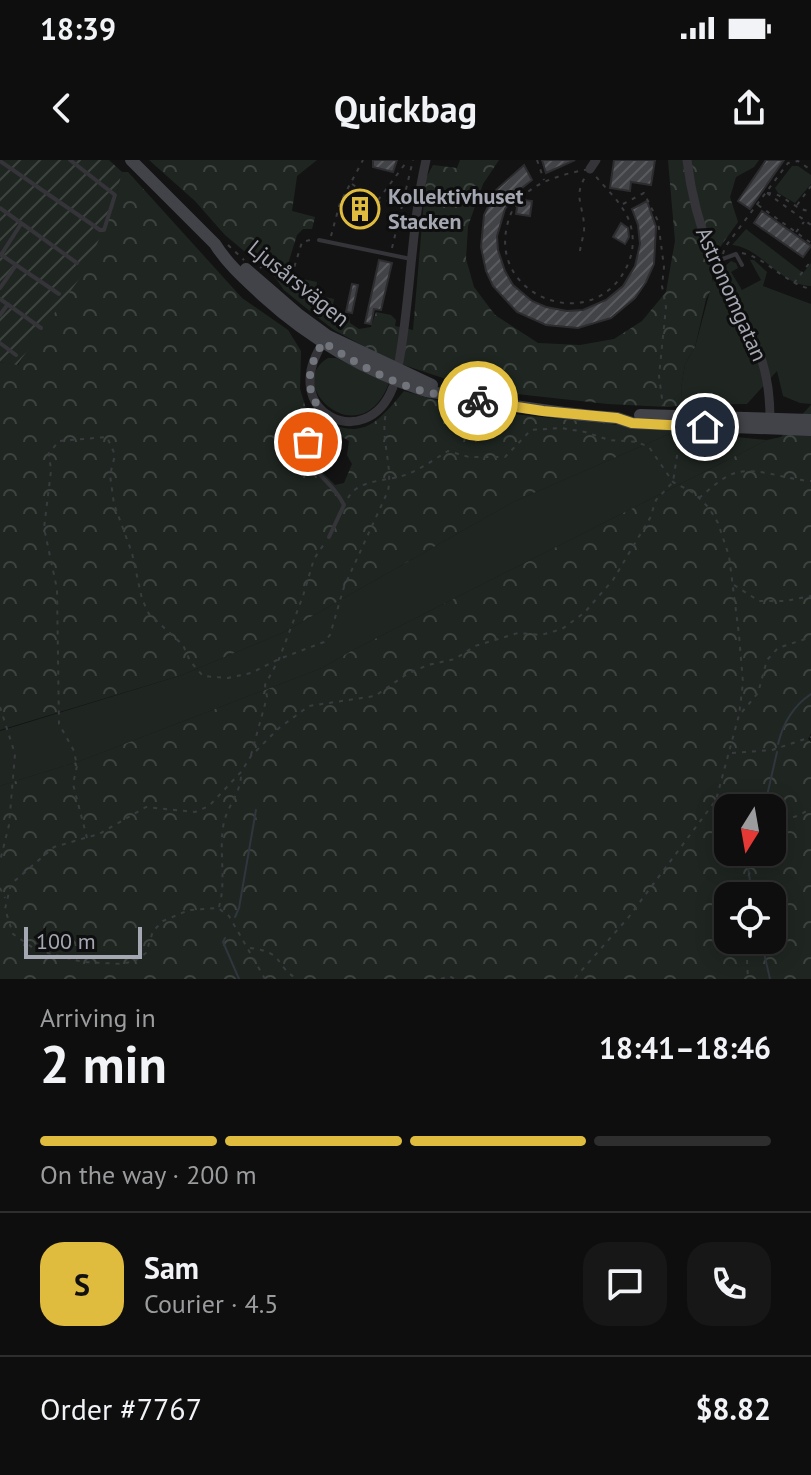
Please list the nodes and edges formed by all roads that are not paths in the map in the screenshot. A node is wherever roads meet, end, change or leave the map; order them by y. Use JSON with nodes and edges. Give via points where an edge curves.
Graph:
{"nodes":[{"id":1,"x":70,"y":160,"type":"edge"},
{"id":2,"x":131,"y":160,"type":"edge"},
{"id":3,"x":426,"y":160,"type":"edge"},
{"id":4,"x":596,"y":160,"type":"edge"},
{"id":5,"x":687,"y":160,"type":"edge"},
{"id":6,"x":0,"y":161,"type":"edge"},
{"id":7,"x":590,"y":169,"type":"road end"},
{"id":8,"x":0,"y":208,"type":"edge"},
{"id":9,"x":21,"y":224,"type":"junction"},
{"id":10,"x":319,"y":240,"type":"road end"},
{"id":11,"x":0,"y":254,"type":"edge"},
{"id":12,"x":413,"y":259,"type":"junction"},
{"id":13,"x":719,"y":260,"type":"junction"},
{"id":14,"x":77,"y":263,"type":"dead end"},
{"id":15,"x":16,"y":265,"type":"junction"},
{"id":16,"x":742,"y":265,"type":"dead end"},
{"id":17,"x":0,"y":288,"type":"edge"},
{"id":18,"x":59,"y":294,"type":"dead end"},
{"id":19,"x":0,"y":299,"type":"edge"},
{"id":20,"x":8,"y":304,"type":"junction"},
{"id":21,"x":0,"y":315,"type":"edge"},
{"id":22,"x":41,"y":328,"type":"dead end"},
{"id":23,"x":326,"y":339,"type":"junction"},
{"id":24,"x":0,"y":343,"type":"edge"},
{"id":25,"x":16,"y":355,"type":"dead end"},
{"id":26,"x":399,"y":362,"type":"dead end"},
{"id":27,"x":393,"y":387,"type":"dead end"},
{"id":28,"x":319,"y":408,"type":"junction"},
{"id":29,"x":811,"y":420,"type":"edge"},
{"id":30,"x":770,"y":424,"type":"junction"},
{"id":31,"x":811,"y":430,"type":"edge"},
{"id":32,"x":329,"y":537,"type":"road end"}],
"edges":[{"from":1,"to":6,"type":"lane","via":[[115,195],[104,230]]},
{"from":2,"to":23,"type":"main road","name":"Ljusårsvägen"},
{"from":3,"to":12,"type":"street"},
{"from":4,"to":7,"type":"street"},
{"from":5,"to":13,"type":"street","name":"Astronomgatan","via":[[697,213]]},
{"from":8,"to":9,"type":"lane"},
{"from":9,"to":11,"type":"lane"},
{"from":9,"to":14,"type":"lane"},
{"from":10,"to":12,"type":"lane"},
{"from":11,"to":15,"type":"lane"},
{"from":12,"to":26,"type":"street"},
{"from":13,"to":16,"type":"lane","via":[[736,254]]},
{"from":13,"to":30,"type":"street","name":"Astronomgatan","via":[[757,343],[767,376]]},
{"from":15,"to":17,"type":"lane"},
{"from":15,"to":18,"type":"lane"},
{"from":19,"to":20,"type":"lane"},
{"from":20,"to":21,"type":"lane"},
{"from":20,"to":22,"type":"lane"},
{"from":23,"to":28,"type":"street","via":[[313,359],[309,380]]},
{"from":23,"to":30,"type":"main road","name":"Ljusårsvägen","via":[[445,394],[617,418]]},
{"from":24,"to":25,"type":"lane"},
{"from":27,"to":28,"type":"street","via":[[370,417],[336,419]]},
{"from":28,"to":32,"type":"lane","via":[[306,458],[344,505]]},
{"from":29,"to":30,"type":"main road","name":"Ljusårsvägen"},
{"from":30,"to":31,"type":"main road","name":"Ljusårsvägen"}]}
